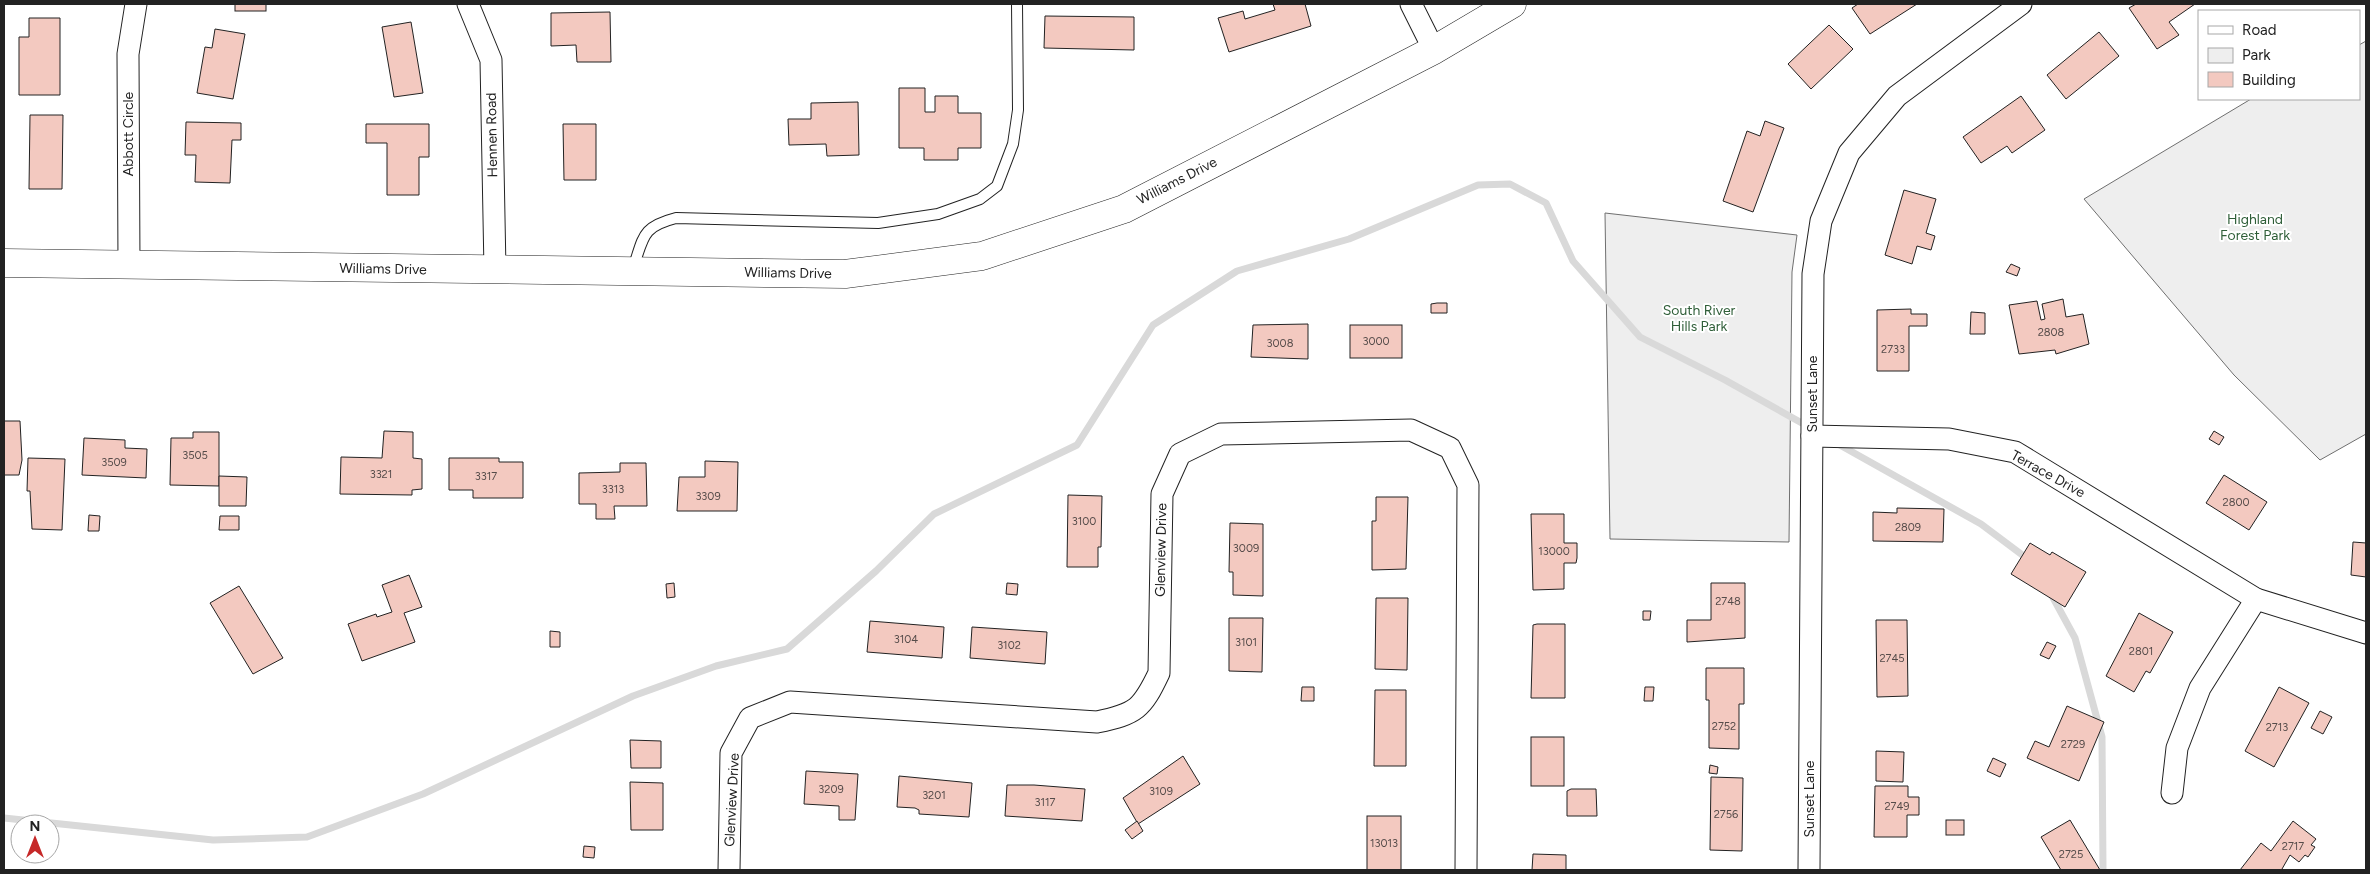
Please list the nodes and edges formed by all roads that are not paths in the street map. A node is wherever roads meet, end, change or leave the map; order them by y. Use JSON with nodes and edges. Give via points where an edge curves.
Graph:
{"nodes":[{"id":1,"x":136,"y":4,"type":"edge"},
{"id":2,"x":468,"y":4,"type":"edge"},
{"id":3,"x":1018,"y":4,"type":"edge"},
{"id":4,"x":1411,"y":4,"type":"edge"},
{"id":5,"x":1512,"y":4,"type":"edge"},
{"id":6,"x":2020,"y":4,"type":"edge"},
{"id":7,"x":1434,"y":50,"type":"junction"},
{"id":8,"x":4,"y":263,"type":"edge"},
{"id":9,"x":129,"y":265,"type":"junction"},
{"id":10,"x":494,"y":270,"type":"junction"},
{"id":11,"x":632,"y":272,"type":"junction"},
{"id":12,"x":1812,"y":436,"type":"junction"},
{"id":13,"x":2256,"y":599,"type":"junction"},
{"id":14,"x":2366,"y":633,"type":"edge"},
{"id":15,"x":2172,"y":793,"type":"dead end"},
{"id":16,"x":729,"y":870,"type":"edge"},
{"id":17,"x":1466,"y":870,"type":"edge"},
{"id":18,"x":1809,"y":870,"type":"edge"}],
"edges":[{"from":1,"to":9,"type":"street","name":"Abbott Circle","via":[[128,54]]},
{"from":2,"to":10,"type":"street","name":"Hennen Road","via":[[491,60]]},
{"from":3,"to":11,"type":"lane","via":[[1018,110],[1013,144],[997,186],[980,199],[938,214],[878,222],[676,218],[647,229]]},
{"from":4,"to":7,"type":"street"},
{"from":5,"to":7,"type":"main road","name":"Williams Drive"},
{"from":6,"to":12,"type":"street","name":"Sunset Lane","via":[[1897,96],[1849,153],[1821,221],[1813,274]]},
{"from":7,"to":11,"type":"main road","name":"Williams Drive","via":[[1124,209],[982,256],[845,274]]},
{"from":8,"to":9,"type":"main road","name":"Williams Drive"},
{"from":9,"to":10,"type":"main road","name":"Williams Drive"},
{"from":10,"to":11,"type":"main road","name":"Williams Drive"},
{"from":12,"to":13,"type":"street","name":"Terrace Drive","via":[[1949,439],[2015,452]]},
{"from":12,"to":18,"type":"street","name":"Sunset Lane"},
{"from":13,"to":14,"type":"street","name":"Terrace Drive"},
{"from":13,"to":15,"type":"street","via":[[2200,688],[2177,748]]},
{"from":16,"to":17,"type":"street","name":"Glenview Drive","via":[[731,753],[750,718],[790,702],[1097,722],[1124,717],[1146,699],[1159,673],[1162,494],[1180,454],[1221,434],[1412,430],[1450,448],[1468,486]]}]}
